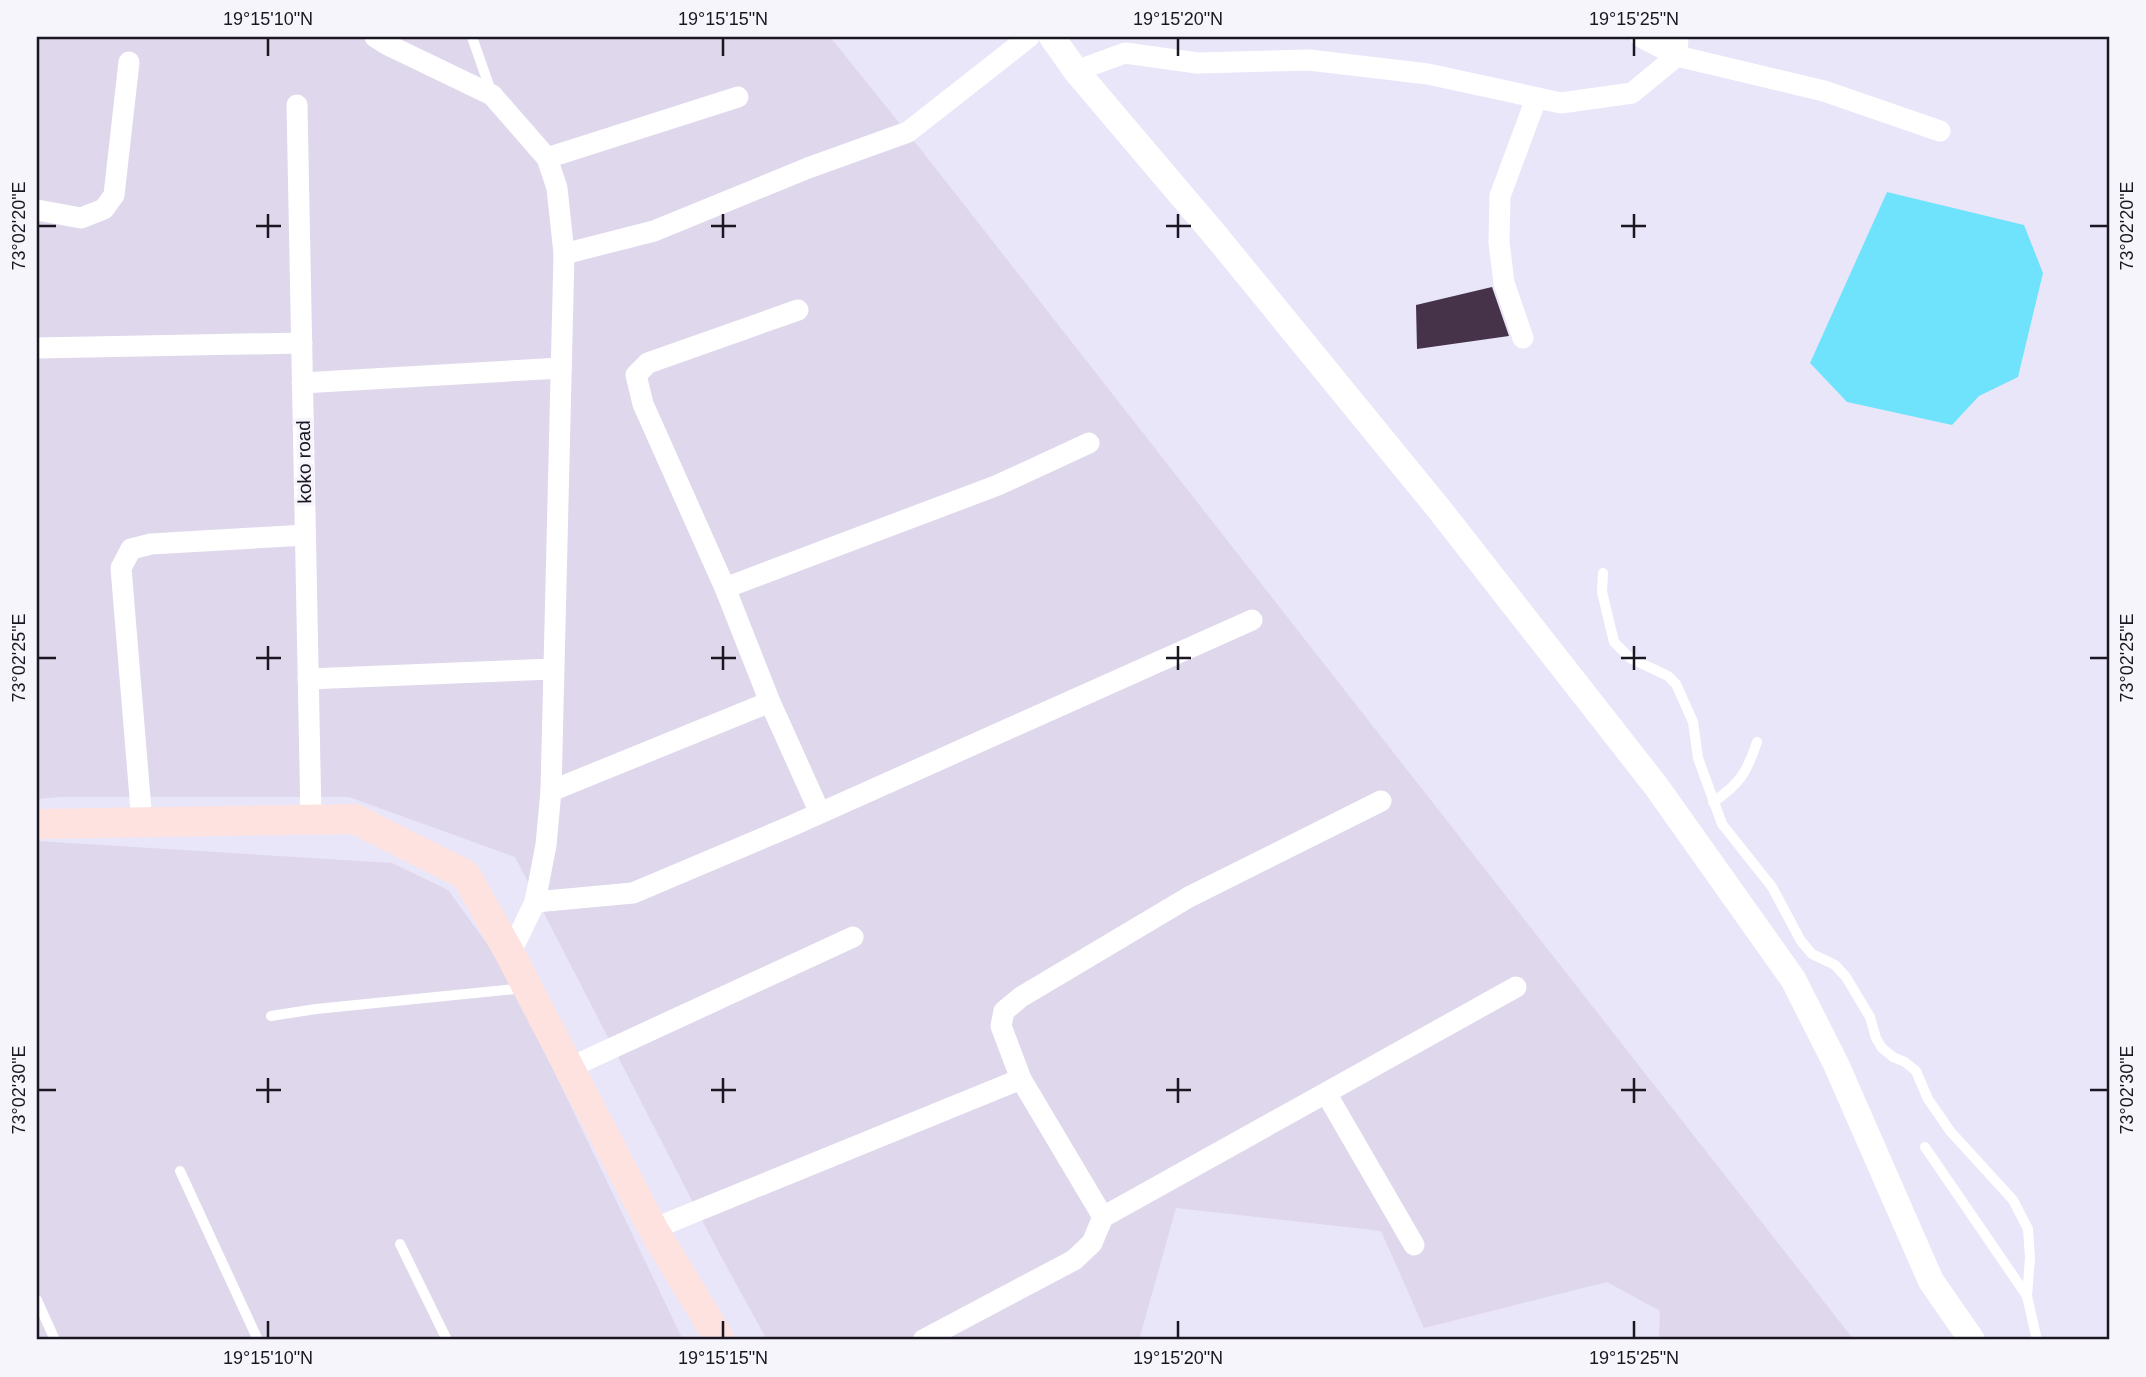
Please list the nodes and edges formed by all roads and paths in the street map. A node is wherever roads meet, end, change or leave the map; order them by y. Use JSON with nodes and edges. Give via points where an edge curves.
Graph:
{"nodes":[{"id":1,"x":375,"y":37,"type":"edge"},
{"id":2,"x":472,"y":37,"type":"edge"},
{"id":3,"x":1029,"y":37,"type":"edge"},
{"id":4,"x":1052,"y":37,"type":"edge"},
{"id":5,"x":1641,"y":37,"type":"edge"},
{"id":6,"x":1119,"y":45,"type":"edge"},
{"id":7,"x":1678,"y":46,"type":"edge"},
{"id":8,"x":129,"y":62,"type":"dead end"},
{"id":9,"x":1076,"y":71,"type":"junction"},
{"id":10,"x":492,"y":95,"type":"junction"},
{"id":11,"x":738,"y":97,"type":"dead end"},
{"id":12,"x":1536,"y":99,"type":"junction"},
{"id":13,"x":297,"y":105,"type":"dead end"},
{"id":14,"x":1940,"y":131,"type":"dead end"},
{"id":15,"x":547,"y":158,"type":"junction"},
{"id":16,"x":37,"y":210,"type":"edge"},
{"id":17,"x":564,"y":254,"type":"junction"},
{"id":18,"x":798,"y":310,"type":"dead end"},
{"id":19,"x":1523,"y":338,"type":"dead end"},
{"id":20,"x":302,"y":343,"type":"junction"},
{"id":21,"x":37,"y":348,"type":"edge"},
{"id":22,"x":561,"y":368,"type":"junction"},
{"id":23,"x":302,"y":383,"type":"junction"},
{"id":24,"x":1089,"y":443,"type":"dead end"},
{"id":25,"x":305,"y":535,"type":"junction"},
{"id":26,"x":1603,"y":573,"type":"dead end"},
{"id":27,"x":725,"y":588,"type":"junction"},
{"id":28,"x":1252,"y":620,"type":"dead end"},
{"id":29,"x":553,"y":669,"type":"junction"},
{"id":30,"x":308,"y":679,"type":"junction"},
{"id":31,"x":770,"y":702,"type":"junction"},
{"id":32,"x":1757,"y":742,"type":"dead end"},
{"id":33,"x":551,"y":791,"type":"junction"},
{"id":34,"x":1381,"y":801,"type":"dead end"},
{"id":35,"x":1713,"y":802,"type":"junction"},
{"id":36,"x":820,"y":813,"type":"junction"},
{"id":37,"x":311,"y":819,"type":"junction"},
{"id":38,"x":142,"y":822,"type":"junction"},
{"id":39,"x":37,"y":824,"type":"edge"},
{"id":40,"x":535,"y":902,"type":"junction"},
{"id":41,"x":853,"y":937,"type":"dead end"},
{"id":42,"x":510,"y":954,"type":"junction"},
{"id":43,"x":527,"y":987,"type":"junction"},
{"id":44,"x":1516,"y":987,"type":"dead end"},
{"id":45,"x":271,"y":1016,"type":"dead end"},
{"id":46,"x":569,"y":1068,"type":"junction"},
{"id":47,"x":1021,"y":1079,"type":"junction"},
{"id":48,"x":1326,"y":1093,"type":"junction"},
{"id":49,"x":1925,"y":1147,"type":"dead end"},
{"id":50,"x":180,"y":1171,"type":"dead end"},
{"id":51,"x":1103,"y":1217,"type":"junction"},
{"id":52,"x":653,"y":1229,"type":"junction"},
{"id":53,"x":400,"y":1244,"type":"dead end"},
{"id":54,"x":1413,"y":1245,"type":"dead end"},
{"id":55,"x":2027,"y":1296,"type":"junction"},
{"id":56,"x":37,"y":1300,"type":"edge"},
{"id":57,"x":935,"y":1337,"type":"edge"},
{"id":58,"x":55,"y":1340,"type":"edge"},
{"id":59,"x":258,"y":1340,"type":"edge"},
{"id":60,"x":447,"y":1340,"type":"edge"},
{"id":61,"x":720,"y":1340,"type":"edge"},
{"id":62,"x":1972,"y":1340,"type":"edge"},
{"id":63,"x":2037,"y":1340,"type":"edge"}],
"edges":[{"from":1,"to":10,"type":"street"},
{"from":2,"to":10,"type":"lane"},
{"from":3,"to":17,"type":"street","via":[[908,132],[654,231]]},
{"from":4,"to":9,"type":"street"},
{"from":5,"to":7,"type":"street"},
{"from":6,"to":9,"type":"street"},
{"from":6,"to":12,"type":"street","via":[[1197,63],[1309,60],[1428,74]]},
{"from":7,"to":12,"type":"street","via":[[1632,93],[1561,103]]},
{"from":7,"to":14,"type":"street"},
{"from":8,"to":16,"type":"street","via":[[114,195],[104,209],[81,218]]},
{"from":9,"to":62,"type":"street","via":[[1447,519],[1656,786],[1793,979],[1836,1064],[1931,1281]]},
{"from":10,"to":15,"type":"street"},
{"from":11,"to":15,"type":"street"},
{"from":12,"to":19,"type":"street","via":[[1500,196],[1504,283]]},
{"from":13,"to":20,"type":"street","name":"koko road"},
{"from":15,"to":17,"type":"street","via":[[557,188]]},
{"from":17,"to":22,"type":"street"},
{"from":18,"to":27,"type":"street","via":[[648,363],[636,375],[643,404]]},
{"from":20,"to":21,"type":"street"},
{"from":20,"to":23,"type":"street","name":"koko road"},
{"from":22,"to":23,"type":"street"},
{"from":22,"to":29,"type":"street"},
{"from":23,"to":25,"type":"street","name":"koko road"},
{"from":24,"to":27,"type":"street","via":[[998,485]]},
{"from":25,"to":30,"type":"street","name":"koko road"},
{"from":25,"to":38,"type":"street","via":[[131,549],[121,568]]},
{"from":26,"to":35,"type":"lane","via":[[1602,592],[1614,642],[1630,658],[1676,684],[1693,722],[1698,758]]},
{"from":27,"to":31,"type":"street"},
{"from":28,"to":36,"type":"street"},
{"from":29,"to":30,"type":"street"},
{"from":29,"to":33,"type":"street"},
{"from":30,"to":37,"type":"street","name":"koko road"},
{"from":31,"to":33,"type":"street"},
{"from":31,"to":36,"type":"street"},
{"from":32,"to":35,"type":"lane","via":[[1742,778]]},
{"from":33,"to":40,"type":"street"},
{"from":34,"to":47,"type":"street","via":[[1189,898],[1021,997],[1004,1011],[1001,1026]]},
{"from":35,"to":55,"type":"lane","via":[[1723,824],[1772,887],[1801,941],[1812,954],[1846,976],[1882,1048],[1916,1072],[1950,1131],[2013,1200],[2028,1229]]},
{"from":36,"to":40,"type":"street","via":[[633,893]]},
{"from":37,"to":38,"type":"main road"},
{"from":37,"to":42,"type":"main road","via":[[355,819],[466,875]]},
{"from":38,"to":39,"type":"main road"},
{"from":40,"to":42,"type":"street"},
{"from":41,"to":46,"type":"street"},
{"from":42,"to":43,"type":"main road"},
{"from":43,"to":45,"type":"lane"},
{"from":43,"to":46,"type":"main road"},
{"from":44,"to":48,"type":"street"},
{"from":46,"to":52,"type":"main road"},
{"from":47,"to":51,"type":"street"},
{"from":47,"to":52,"type":"street"},
{"from":48,"to":51,"type":"street"},
{"from":48,"to":54,"type":"street"},
{"from":49,"to":55,"type":"lane"},
{"from":50,"to":59,"type":"lane"},
{"from":51,"to":57,"type":"street","via":[[1092,1243],[1074,1260]]},
{"from":52,"to":61,"type":"main road"},
{"from":53,"to":60,"type":"lane"},
{"from":55,"to":63,"type":"lane"},
{"from":56,"to":58,"type":"lane"}]}
